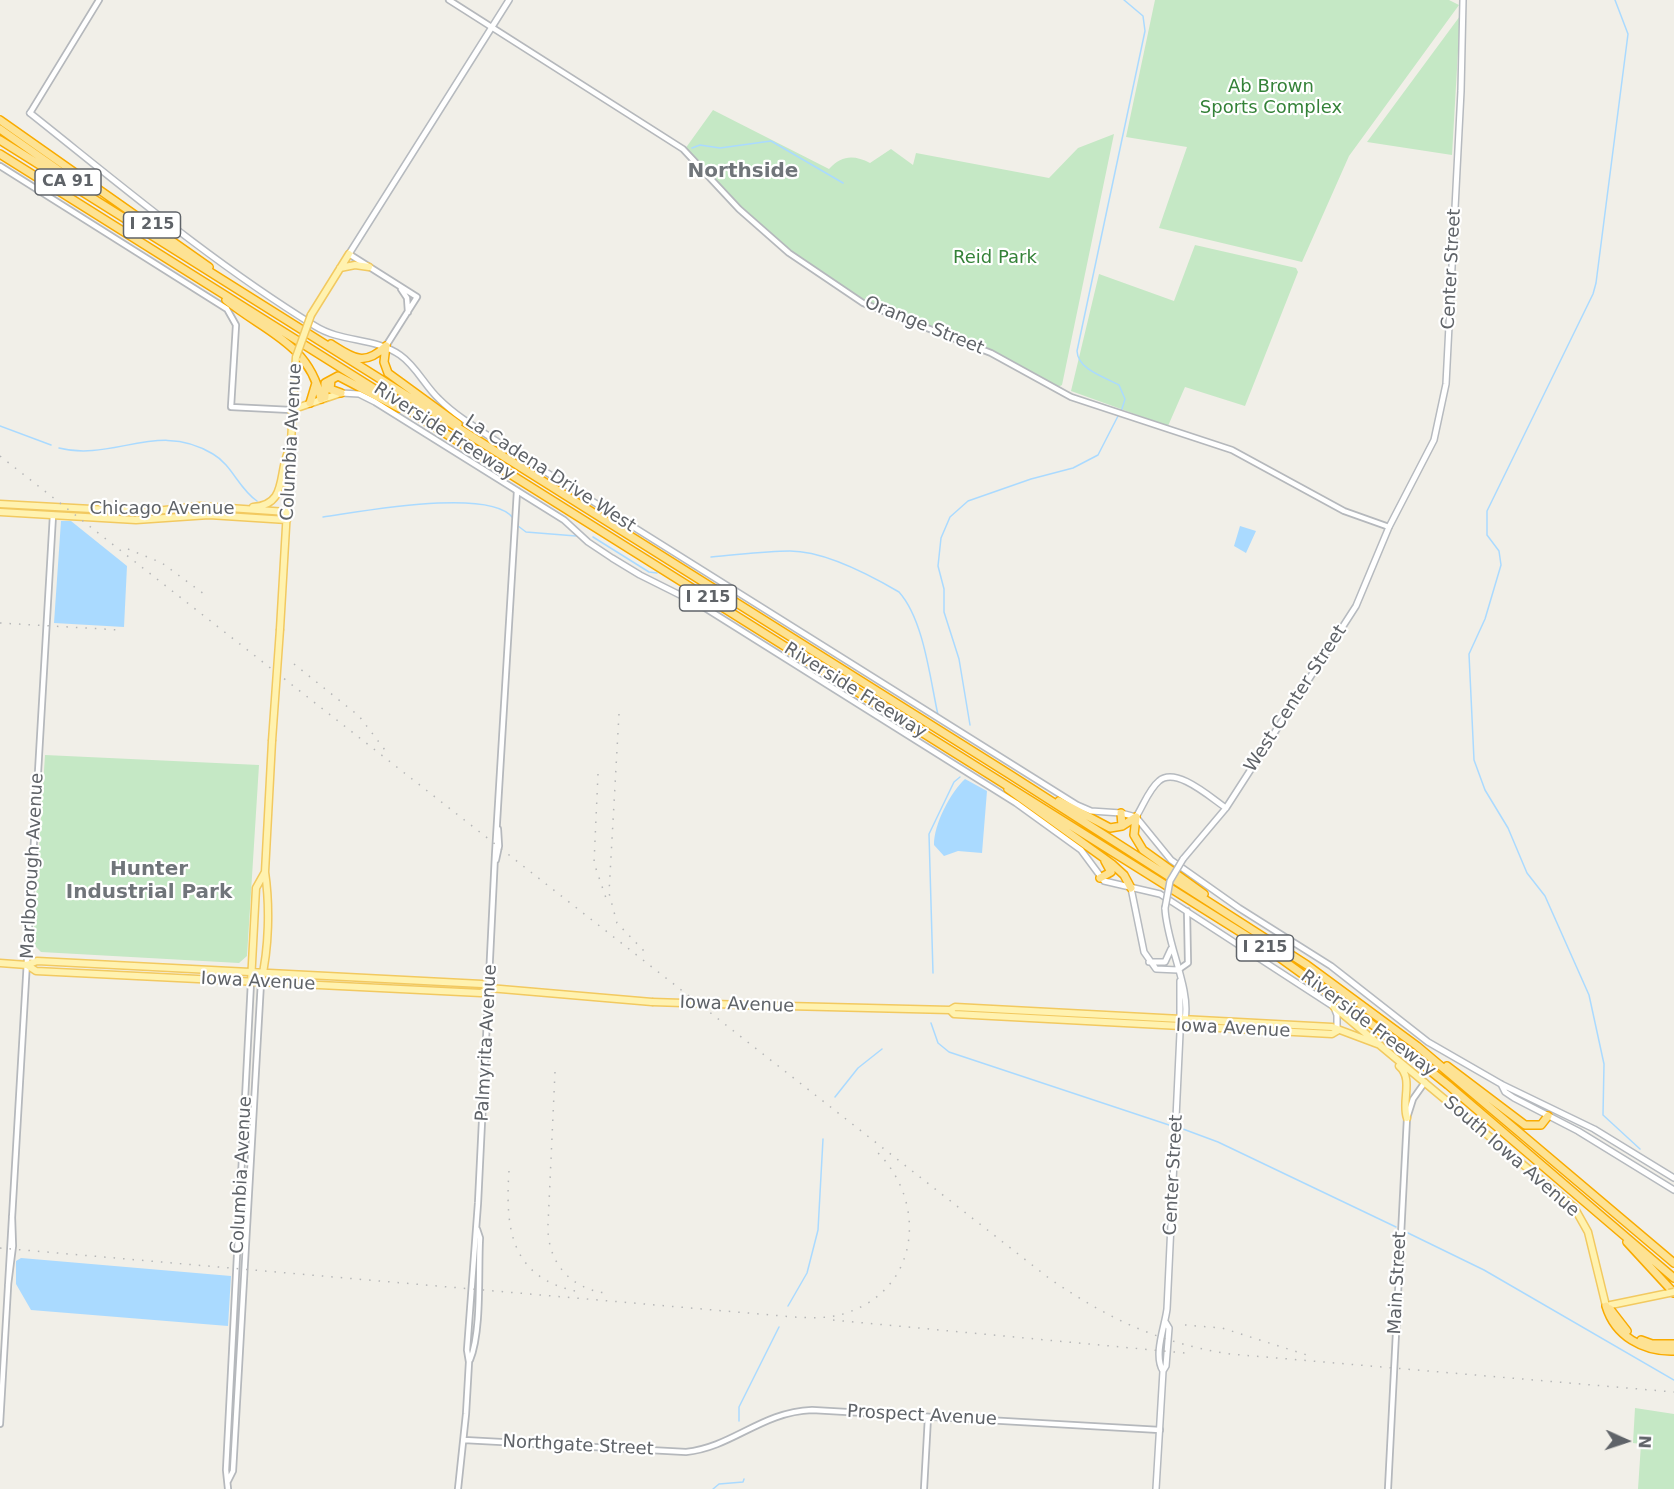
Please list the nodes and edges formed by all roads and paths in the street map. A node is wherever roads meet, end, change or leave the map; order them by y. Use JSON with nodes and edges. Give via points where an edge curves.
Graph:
{"nodes":[{"id":1,"x":99,"y":0,"type":"edge"},
{"id":2,"x":449,"y":0,"type":"edge"},
{"id":3,"x":509,"y":0,"type":"edge"},
{"id":4,"x":1463,"y":0,"type":"edge"},
{"id":5,"x":493,"y":27,"type":"junction"},
{"id":6,"x":30,"y":113,"type":"joint"},
{"id":7,"x":0,"y":120,"type":"edge"},
{"id":8,"x":0,"y":129,"type":"edge"},
{"id":9,"x":0,"y":140,"type":"edge"},
{"id":10,"x":0,"y":154,"type":"edge"},
{"id":11,"x":0,"y":166,"type":"edge"},
{"id":12,"x":135,"y":225,"type":"junction"},
{"id":13,"x":349,"y":254,"type":"junction"},
{"id":14,"x":369,"y":267,"type":"junction"},
{"id":15,"x":340,"y":268,"type":"junction"},
{"id":16,"x":397,"y":285,"type":"junction"},
{"id":17,"x":211,"y":286,"type":"junction"},
{"id":18,"x":261,"y":305,"type":"junction"},
{"id":19,"x":408,"y":312,"type":"junction"},
{"id":20,"x":288,"y":321,"type":"junction"},
{"id":21,"x":386,"y":346,"type":"junction"},
{"id":22,"x":316,"y":377,"type":"junction"},
{"id":23,"x":335,"y":377,"type":"junction"},
{"id":24,"x":341,"y":393,"type":"junction"},
{"id":25,"x":323,"y":398,"type":"junction"},
{"id":26,"x":310,"y":403,"type":"junction"},
{"id":27,"x":291,"y":410,"type":"junction"},
{"id":28,"x":413,"y":413,"type":"junction"},
{"id":29,"x":290,"y":447,"type":"junction"},
{"id":30,"x":498,"y":453,"type":"junction"},
{"id":31,"x":517,"y":491,"type":"junction"},
{"id":32,"x":0,"y":504,"type":"edge"},
{"id":33,"x":20,"y":506,"type":"junction"},
{"id":34,"x":231,"y":508,"type":"junction"},
{"id":35,"x":104,"y":510,"type":"junction"},
{"id":36,"x":0,"y":512,"type":"edge"},
{"id":37,"x":287,"y":512,"type":"junction"},
{"id":38,"x":53,"y":515,"type":"junction"},
{"id":39,"x":103,"y":518,"type":"junction"},
{"id":40,"x":287,"y":520,"type":"junction"},
{"id":41,"x":1389,"y":527,"type":"junction"},
{"id":42,"x":1009,"y":774,"type":"junction"},
{"id":43,"x":1004,"y":783,"type":"junction"},
{"id":44,"x":1226,"y":808,"type":"junction"},
{"id":45,"x":1121,"y":813,"type":"junction"},
{"id":46,"x":1136,"y":817,"type":"junction"},
{"id":47,"x":1122,"y":826,"type":"junction"},
{"id":48,"x":1099,"y":855,"type":"junction"},
{"id":49,"x":1183,"y":859,"type":"joint"},
{"id":50,"x":265,"y":872,"type":"junction"},
{"id":51,"x":1100,"y":878,"type":"junction"},
{"id":52,"x":1131,"y":888,"type":"junction"},
{"id":53,"x":1148,"y":890,"type":"junction"},
{"id":54,"x":1212,"y":902,"type":"junction"},
{"id":55,"x":1135,"y":904,"type":"junction"},
{"id":56,"x":1187,"y":911,"type":"junction"},
{"id":57,"x":1171,"y":944,"type":"junction"},
{"id":58,"x":1149,"y":962,"type":"junction"},
{"id":59,"x":0,"y":963,"type":"edge"},
{"id":60,"x":27,"y":965,"type":"junction"},
{"id":61,"x":251,"y":970,"type":"junction"},
{"id":62,"x":1178,"y":970,"type":"junction"},
{"id":63,"x":264,"y":972,"type":"junction"},
{"id":64,"x":251,"y":982,"type":"junction"},
{"id":65,"x":261,"y":982,"type":"junction"},
{"id":66,"x":489,"y":988,"type":"junction"},
{"id":67,"x":1334,"y":1007,"type":"junction"},
{"id":68,"x":950,"y":1010,"type":"junction"},
{"id":69,"x":1182,"y":1018,"type":"junction"},
{"id":70,"x":1182,"y":1026,"type":"junction"},
{"id":71,"x":1337,"y":1031,"type":"junction"},
{"id":72,"x":1380,"y":1045,"type":"junction"},
{"id":73,"x":1417,"y":1046,"type":"junction"},
{"id":74,"x":1388,"y":1051,"type":"junction"},
{"id":75,"x":247,"y":1080,"type":"junction"},
{"id":76,"x":256,"y":1081,"type":"junction"},
{"id":77,"x":1425,"y":1082,"type":"junction"},
{"id":78,"x":1501,"y":1084,"type":"junction"},
{"id":79,"x":246,"y":1103,"type":"junction"},
{"id":80,"x":255,"y":1103,"type":"junction"},
{"id":81,"x":1548,"y":1116,"type":"junction"},
{"id":82,"x":1407,"y":1118,"type":"junction"},
{"id":83,"x":1674,"y":1178,"type":"edge"},
{"id":84,"x":1674,"y":1190,"type":"edge"},
{"id":85,"x":241,"y":1200,"type":"junction"},
{"id":86,"x":249,"y":1201,"type":"junction"},
{"id":87,"x":1622,"y":1235,"type":"junction"},
{"id":88,"x":1674,"y":1263,"type":"edge"},
{"id":89,"x":1674,"y":1278,"type":"edge"},
{"id":90,"x":1672,"y":1293,"type":"edge"},
{"id":91,"x":1606,"y":1306,"type":"junction"},
{"id":92,"x":1674,"y":1344,"type":"edge"},
{"id":93,"x":1674,"y":1351,"type":"edge"},
{"id":94,"x":231,"y":1376,"type":"junction"},
{"id":95,"x":239,"y":1376,"type":"junction"},
{"id":96,"x":928,"y":1417,"type":"junction"},
{"id":97,"x":0,"y":1424,"type":"edge"},
{"id":98,"x":1160,"y":1430,"type":"junction"},
{"id":99,"x":464,"y":1440,"type":"junction"},
{"id":100,"x":693,"y":1451,"type":"joint"},
{"id":101,"x":228,"y":1481,"type":"junction"},
{"id":102,"x":228,"y":1489,"type":"edge"},
{"id":103,"x":458,"y":1489,"type":"edge"},
{"id":104,"x":924,"y":1489,"type":"edge"},
{"id":105,"x":1156,"y":1489,"type":"edge"},
{"id":106,"x":1388,"y":1489,"type":"edge"}],
"edges":[{"from":1,"to":6,"type":"street"},
{"from":2,"to":5,"type":"street","name":"Orange Street"},
{"from":3,"to":5,"type":"main road","name":"Columbia Avenue"},
{"from":4,"to":41,"type":"main road","name":"Center Street","via":[[1446,384],[1434,440]]},
{"from":5,"to":13,"type":"main road","name":"Columbia Avenue"},
{"from":5,"to":41,"type":"street","name":"Orange Street","via":[[683,149],[739,209],[789,253],[863,303],[991,352],[1071,397],[1232,450],[1344,511]]},
{"from":6,"to":21,"type":"main road","name":"La Cadena Drive West","via":[[261,293],[324,332]]},
{"from":7,"to":18,"type":"highway","number":"I 215"},
{"from":8,"to":12,"type":"highway"},
{"from":9,"to":12,"type":"highway","name":"Riverside Freeway","number":"CA 91"},
{"from":10,"to":17,"type":"highway","name":"Riverside Freeway","number":"I 215"},
{"from":11,"to":27,"type":"street","via":[[222,305],[235,322],[231,407]]},
{"from":12,"to":18,"type":"highway","name":"Riverside Freeway","number":"CA 91"},
{"from":13,"to":14,"type":"street"},
{"from":13,"to":15,"type":"main road","name":"Columbia Avenue"},
{"from":14,"to":15,"type":"main road"},
{"from":14,"to":16,"type":"street"},
{"from":15,"to":27,"type":"main road","name":"Columbia Avenue","bridge":true,"via":[[311,315],[296,357]]},
{"from":16,"to":19,"type":"street","via":[[405,295]]},
{"from":16,"to":19,"type":"street","via":[[417,297]]},
{"from":17,"to":22,"type":"highway","via":[[303,357]]},
{"from":17,"to":28,"type":"highway","name":"Riverside Freeway","number":"I 215"},
{"from":18,"to":20,"type":"highway","name":"Riverside Freeway","number":"I 215"},
{"from":19,"to":21,"type":"street"},
{"from":20,"to":21,"type":"highway","via":[[360,358],[371,358]]},
{"from":20,"to":30,"type":"highway","name":"Riverside Freeway","number":"I 215"},
{"from":21,"to":30,"type":"highway","via":[[384,362],[388,373]]},
{"from":21,"to":45,"type":"main road","name":"La Cadena Drive West","via":[[403,357],[444,404],[498,442],[1077,806]]},
{"from":22,"to":25,"type":"highway"},
{"from":22,"to":26,"type":"highway"},
{"from":23,"to":24,"type":"highway","via":[[329,386]]},
{"from":23,"to":25,"type":"highway","via":[[325,383]]},
{"from":23,"to":28,"type":"highway","via":[[343,377]]},
{"from":24,"to":25,"type":"main road"},
{"from":24,"to":31,"type":"main road","via":[[359,394],[375,402]]},
{"from":25,"to":26,"type":"main road"},
{"from":26,"to":27,"type":"main road"},
{"from":27,"to":29,"type":"main road","name":"Columbia Avenue"},
{"from":28,"to":43,"type":"highway","name":"Riverside Freeway","number":"I 215"},
{"from":29,"to":34,"type":"main road","via":[[275,499],[263,506]]},
{"from":29,"to":37,"type":"main road","name":"Columbia Avenue"},
{"from":30,"to":42,"type":"highway","name":"Riverside Freeway","number":"I 215"},
{"from":31,"to":51,"type":"main road","via":[[564,520],[612,558],[702,606],[980,781],[1075,845]]},
{"from":31,"to":66,"type":"street","name":"Palmyrita Avenue"},
{"from":32,"to":33,"type":"main road","name":"Chicago Avenue"},
{"from":33,"to":35,"type":"main road","name":"Chicago Avenue"},
{"from":33,"to":38,"type":"main road"},
{"from":34,"to":35,"type":"main road","name":"Chicago Avenue"},
{"from":34,"to":37,"type":"main road","name":"Chicago Avenue"},
{"from":35,"to":39,"type":"main road"},
{"from":36,"to":38,"type":"main road","name":"Chicago Avenue"},
{"from":37,"to":40,"type":"main road","name":"Columbia Avenue"},
{"from":38,"to":39,"type":"main road","name":"Chicago Avenue"},
{"from":38,"to":60,"type":"street","name":"Marlborough Avenue"},
{"from":39,"to":40,"type":"main road","name":"Chicago Avenue","via":[[154,520],[209,515]]},
{"from":40,"to":50,"type":"main road","name":"Columbia Avenue","bridge":true},
{"from":41,"to":44,"type":"main road","name":"West Center Street","via":[[1356,606]]},
{"from":42,"to":47,"type":"highway","via":[[1101,825]]},
{"from":42,"to":54,"type":"highway","name":"Riverside Freeway","number":"I 215"},
{"from":43,"to":48,"type":"highway","via":[[1014,795]]},
{"from":43,"to":87,"type":"highway","name":"Riverside Freeway","number":"I 215","via":[[1269,950],[1338,999],[1448,1085]]},
{"from":44,"to":46,"type":"main road","via":[[1178,777],[1167,776],[1157,783]]},
{"from":44,"to":49,"type":"main road","name":"West Center Street"},
{"from":45,"to":46,"type":"main road","name":"La Cadena Drive West"},
{"from":45,"to":47,"type":"highway"},
{"from":46,"to":47,"type":"highway"},
{"from":46,"to":54,"type":"highway","via":[[1134,835],[1143,850]]},
{"from":46,"to":78,"type":"main road","via":[[1174,862],[1331,966],[1413,1031]]},
{"from":48,"to":51,"type":"highway","via":[[1111,870]]},
{"from":48,"to":52,"type":"highway","via":[[1124,876]]},
{"from":49,"to":57,"type":"main road","name":"Center Street","bridge":true,"via":[[1170,881],[1165,908]]},
{"from":50,"to":61,"type":"main road","name":"Columbia Avenue","via":[[256,888]]},
{"from":50,"to":63,"type":"main road","name":"Columbia Avenue","via":[[268,889]]},
{"from":51,"to":52,"type":"main road"},
{"from":52,"to":53,"type":"main road"},
{"from":52,"to":55,"type":"main road"},
{"from":53,"to":55,"type":"main road"},
{"from":53,"to":56,"type":"main road"},
{"from":54,"to":73,"type":"highway","name":"Riverside Freeway","number":"I 215","via":[[1307,965]]},
{"from":55,"to":58,"type":"main road","via":[[1143,952]]},
{"from":56,"to":62,"type":"street","via":[[1188,963]]},
{"from":56,"to":67,"type":"main road"},
{"from":57,"to":58,"type":"main road","via":[[1165,962]]},
{"from":57,"to":62,"type":"main road","name":"Center Street"},
{"from":58,"to":62,"type":"main road","via":[[1162,971]]},
{"from":59,"to":60,"type":"main road","name":"Iowa Avenue"},
{"from":60,"to":61,"type":"main road","name":"Iowa Avenue","via":[[37,961]]},
{"from":60,"to":64,"type":"main road","name":"Iowa Avenue","via":[[36,970]]},
{"from":60,"to":97,"type":"street","name":"Marlborough Avenue"},
{"from":61,"to":63,"type":"main road","name":"Iowa Avenue"},
{"from":61,"to":64,"type":"main road","name":"Columbia Avenue"},
{"from":62,"to":69,"type":"main road","name":"Center Street"},
{"from":63,"to":65,"type":"main road","name":"Columbia Avenue"},
{"from":63,"to":66,"type":"main road","name":"Iowa Avenue","via":[[482,984]]},
{"from":64,"to":65,"type":"main road","name":"Iowa Avenue"},
{"from":64,"to":75,"type":"street","name":"Columbia Avenue"},
{"from":65,"to":66,"type":"main road","name":"Iowa Avenue","via":[[481,993]]},
{"from":65,"to":76,"type":"street","name":"Columbia Avenue"},
{"from":66,"to":68,"type":"main road","name":"Iowa Avenue","bridge":true,"via":[[652,1002]]},
{"from":66,"to":99,"type":"street","name":"Palmyrita Avenue"},
{"from":67,"to":71,"type":"main road"},
{"from":67,"to":72,"type":"main road"},
{"from":68,"to":69,"type":"main road","name":"Iowa Avenue","via":[[955,1007]]},
{"from":68,"to":70,"type":"main road","name":"Iowa Avenue","via":[[954,1014]]},
{"from":69,"to":70,"type":"main road","name":"Center Street"},
{"from":69,"to":71,"type":"main road","name":"Iowa Avenue","via":[[1332,1027]]},
{"from":70,"to":71,"type":"main road","name":"Iowa Avenue","via":[[1332,1035]]},
{"from":70,"to":98,"type":"main road","name":"Center Street","via":[[1168,1339]]},
{"from":71,"to":72,"type":"main road","name":"Iowa Avenue","via":[[1356,1034]]},
{"from":72,"to":74,"type":"main road"},
{"from":73,"to":81,"type":"highway","via":[[1525,1125],[1541,1125]]},
{"from":73,"to":88,"type":"highway","name":"Riverside Freeway","number":"I 215"},
{"from":74,"to":77,"type":"main road","name":"South Iowa Avenue"},
{"from":74,"to":82,"type":"main road","via":[[1406,1073]]},
{"from":75,"to":76,"type":"street"},
{"from":75,"to":79,"type":"street","name":"Columbia Avenue"},
{"from":76,"to":80,"type":"street","name":"Columbia Avenue"},
{"from":77,"to":82,"type":"street","name":"Main Street","via":[[1413,1099]]},
{"from":77,"to":91,"type":"main road","name":"South Iowa Avenue","via":[[1574,1208],[1588,1232]]},
{"from":78,"to":81,"type":"main road","via":[[1504,1092]]},
{"from":78,"to":83,"type":"main road","via":[[1594,1129]]},
{"from":79,"to":80,"type":"street"},
{"from":79,"to":85,"type":"street","name":"Columbia Avenue"},
{"from":80,"to":86,"type":"street","name":"Columbia Avenue"},
{"from":81,"to":84,"type":"main road"},
{"from":82,"to":106,"type":"street","name":"Main Street"},
{"from":85,"to":86,"type":"street"},
{"from":85,"to":94,"type":"street","name":"Columbia Avenue"},
{"from":86,"to":95,"type":"street","name":"Columbia Avenue"},
{"from":87,"to":89,"type":"highway","name":"Riverside Freeway","number":"I 215"},
{"from":87,"to":90,"type":"highway"},
{"from":90,"to":91,"type":"main road"},
{"from":91,"to":92,"type":"highway","via":[[1621,1325],[1641,1340]]},
{"from":91,"to":93,"type":"highway","via":[[1616,1326],[1635,1342],[1651,1349]]},
{"from":94,"to":95,"type":"street"},
{"from":94,"to":101,"type":"street","name":"Columbia Avenue"},
{"from":95,"to":101,"type":"street","name":"Columbia Avenue","via":[[233,1471]]},
{"from":96,"to":98,"type":"street","name":"Prospect Avenue"},
{"from":96,"to":100,"type":"street","name":"Prospect Avenue","via":[[796,1411],[770,1417],[712,1447]]},
{"from":96,"to":104,"type":"street"},
{"from":98,"to":105,"type":"main road","name":"Center Street"},
{"from":99,"to":100,"type":"street","name":"Northgate Street"},
{"from":99,"to":103,"type":"street","name":"Palmyrita Avenue"},
{"from":101,"to":102,"type":"street","name":"Columbia Avenue"}]}
